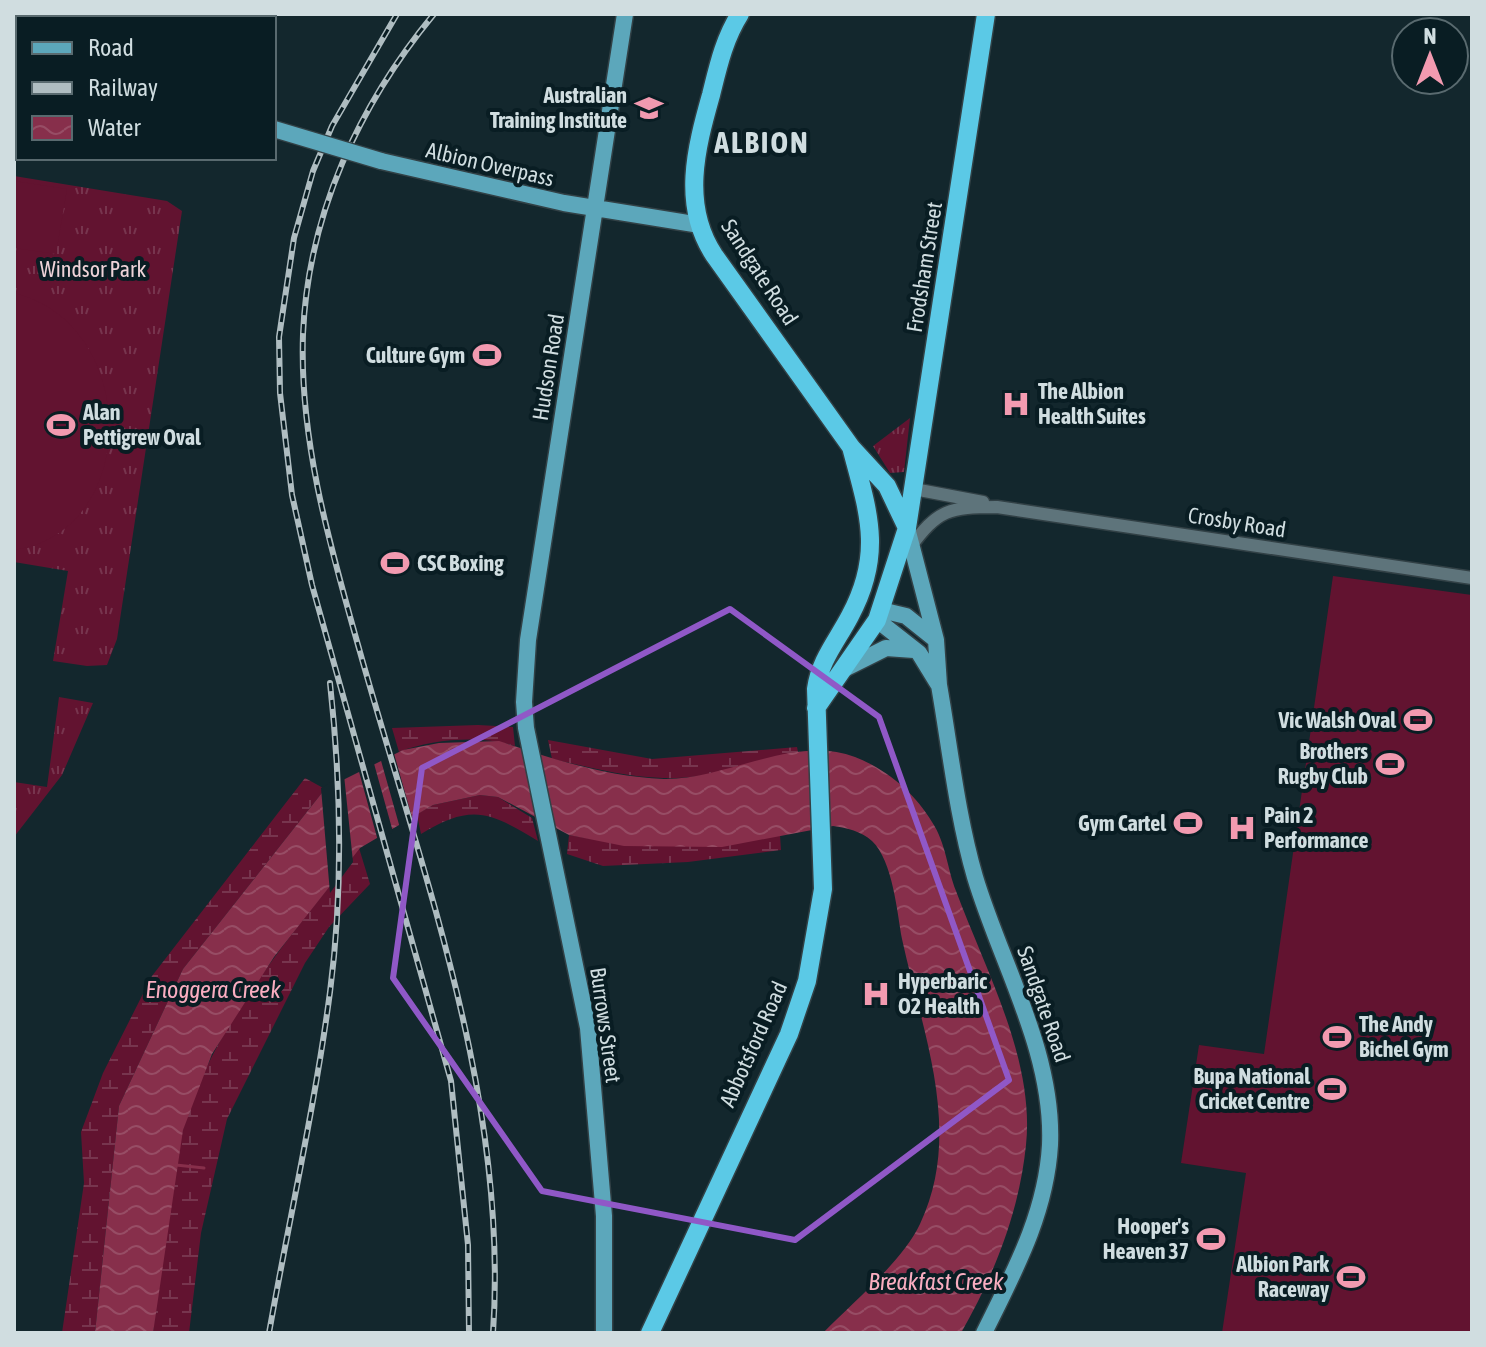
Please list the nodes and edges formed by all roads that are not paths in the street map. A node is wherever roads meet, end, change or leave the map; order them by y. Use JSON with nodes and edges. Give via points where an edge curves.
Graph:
{"nodes":[{"id":1,"x":625,"y":14,"type":"edge"},
{"id":2,"x":740,"y":14,"type":"edge"},
{"id":3,"x":986,"y":14,"type":"edge"},
{"id":4,"x":276,"y":130,"type":"edge"},
{"id":5,"x":594,"y":208,"type":"junction"},
{"id":6,"x":700,"y":225,"type":"junction"},
{"id":7,"x":851,"y":447,"type":"junction"},
{"id":8,"x":914,"y":489,"type":"junction"},
{"id":9,"x":891,"y":494,"type":"junction"},
{"id":10,"x":997,"y":507,"type":"junction"},
{"id":11,"x":910,"y":535,"type":"junction"},
{"id":12,"x":870,"y":561,"type":"junction"},
{"id":13,"x":1472,"y":578,"type":"edge"},
{"id":14,"x":857,"y":604,"type":"junction"},
{"id":15,"x":879,"y":615,"type":"junction"},
{"id":16,"x":936,"y":640,"type":"junction"},
{"id":17,"x":929,"y":659,"type":"junction"},
{"id":18,"x":846,"y":668,"type":"junction"},
{"id":19,"x":816,"y":708,"type":"junction"},
{"id":20,"x":526,"y":728,"type":"joint"},
{"id":21,"x":604,"y":1333,"type":"edge"},
{"id":22,"x":650,"y":1333,"type":"edge"},
{"id":23,"x":984,"y":1333,"type":"edge"}],
"edges":[{"from":1,"to":5,"type":"main road","name":"Hudson Road"},
{"from":2,"to":6,"type":"highway","name":"Sandgate Road","via":[[720,61],[696,150],[693,184]]},
{"from":3,"to":8,"type":"highway","name":"Frodsham Street"},
{"from":4,"to":5,"type":"main road","name":"Albion Overpass","bridge":true,"via":[[381,161]]},
{"from":5,"to":6,"type":"main road","name":"Albion Overpass"},
{"from":5,"to":20,"type":"main road","name":"Hudson Road","via":[[528,640]]},
{"from":6,"to":7,"type":"highway","name":"Sandgate Road","via":[[714,255]]},
{"from":7,"to":9,"type":"highway","name":"Sandgate Road"},
{"from":7,"to":12,"type":"highway","name":"Sandgate Road","via":[[869,513]]},
{"from":8,"to":9,"type":"highway"},
{"from":8,"to":10,"type":"street","name":"Crosby Road"},
{"from":8,"to":11,"type":"highway","name":"Frodsham Street"},
{"from":9,"to":11,"type":"highway","name":"Sandgate Road"},
{"from":9,"to":12,"type":"highway"},
{"from":10,"to":11,"type":"street","name":"Crosby Road","via":[[944,511]]},
{"from":10,"to":13,"type":"street","name":"Crosby Road"},
{"from":11,"to":15,"type":"highway"},
{"from":11,"to":16,"type":"main road","name":"Sandgate Road"},
{"from":12,"to":14,"type":"highway","name":"Sandgate Road"},
{"from":14,"to":15,"type":"highway"},
{"from":14,"to":19,"type":"highway","name":"Abbotsford Road","via":[[822,663]]},
{"from":15,"to":16,"type":"main road","via":[[909,618]]},
{"from":15,"to":17,"type":"main road","name":"Sandgate Road"},
{"from":15,"to":18,"type":"highway"},
{"from":16,"to":17,"type":"main road","name":"Sandgate Road"},
{"from":17,"to":18,"type":"main road","via":[[903,647],[886,648]]},
{"from":17,"to":23,"type":"main road","name":"Sandgate Road","via":[[939,685],[975,874],[1042,1069],[1050,1124],[1036,1219]]},
{"from":18,"to":19,"type":"highway"},
{"from":19,"to":22,"type":"highway","name":"Abbotsford Road","via":[[821,909],[799,1005]]},
{"from":20,"to":21,"type":"main road","name":"Burrows Street","via":[[588,1028],[604,1216]]}]}
